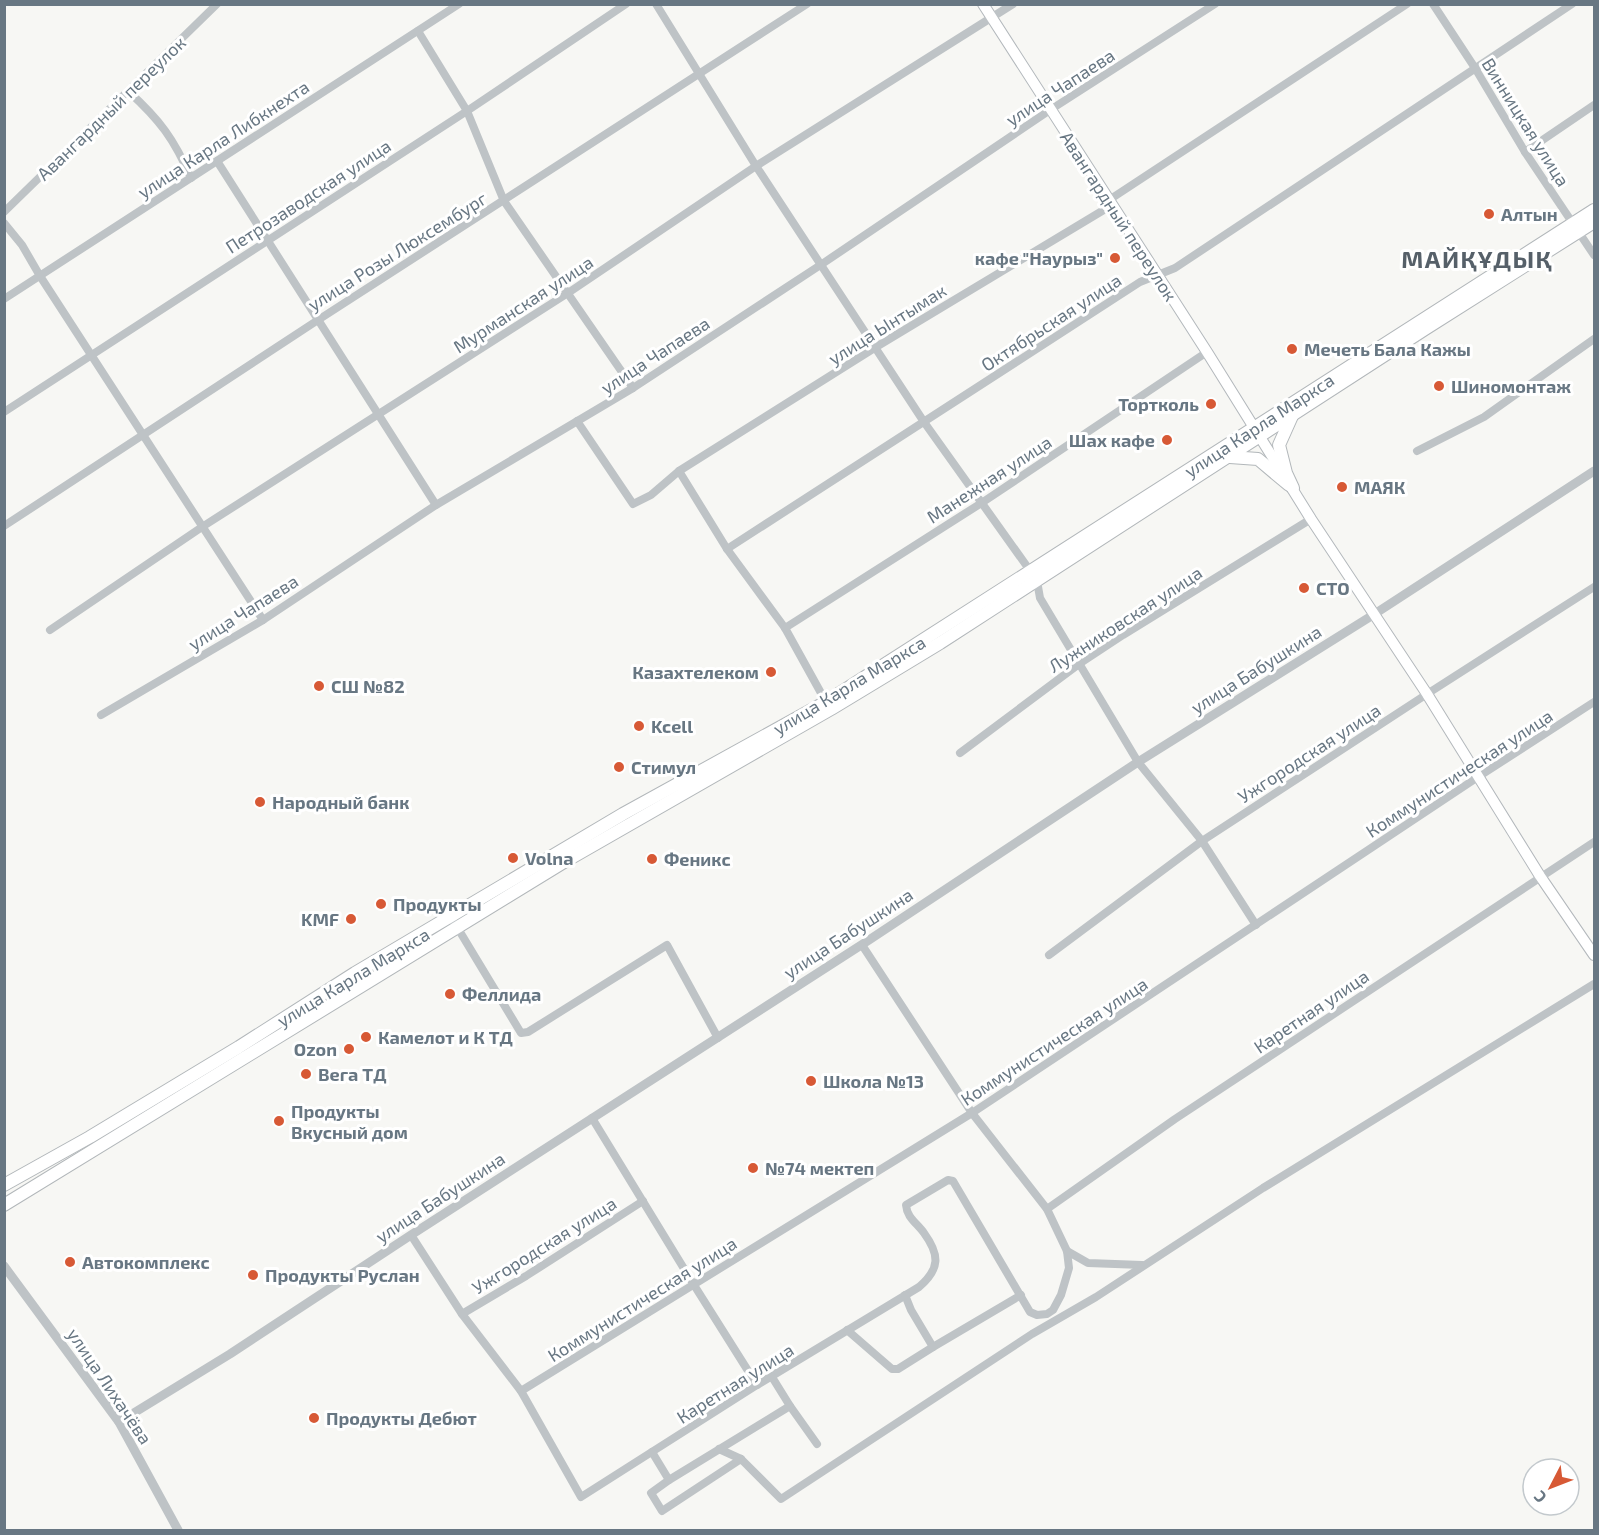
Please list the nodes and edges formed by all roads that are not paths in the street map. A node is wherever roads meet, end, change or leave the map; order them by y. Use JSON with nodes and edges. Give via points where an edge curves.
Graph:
{"nodes":[{"id":1,"x":217,"y":4,"type":"edge"},
{"id":2,"x":459,"y":4,"type":"edge"},
{"id":3,"x":626,"y":4,"type":"edge"},
{"id":4,"x":656,"y":4,"type":"edge"},
{"id":5,"x":807,"y":4,"type":"edge"},
{"id":6,"x":982,"y":4,"type":"edge"},
{"id":7,"x":1013,"y":4,"type":"edge"},
{"id":8,"x":1215,"y":4,"type":"edge"},
{"id":9,"x":1407,"y":4,"type":"edge"},
{"id":10,"x":1433,"y":4,"type":"edge"},
{"id":11,"x":1572,"y":4,"type":"edge"},
{"id":12,"x":992,"y":18,"type":"junction"},
{"id":13,"x":418,"y":31,"type":"junction"},
{"id":14,"x":1475,"y":68,"type":"junction"},
{"id":15,"x":698,"y":74,"type":"junction"},
{"id":16,"x":128,"y":91,"type":"junction"},
{"id":17,"x":1594,"y":105,"type":"edge"},
{"id":18,"x":1050,"y":110,"type":"junction"},
{"id":19,"x":467,"y":111,"type":"junction"},
{"id":20,"x":1525,"y":152,"type":"junction"},
{"id":21,"x":217,"y":161,"type":"junction"},
{"id":22,"x":756,"y":166,"type":"junction"},
{"id":23,"x":190,"y":178,"type":"junction"},
{"id":24,"x":504,"y":201,"type":"junction"},
{"id":25,"x":1111,"y":203,"type":"junction"},
{"id":26,"x":1594,"y":210,"type":"edge"},
{"id":27,"x":4,"y":212,"type":"edge"},
{"id":28,"x":1594,"y":222,"type":"edge"},
{"id":29,"x":4,"y":223,"type":"edge"},
{"id":30,"x":1575,"y":228,"type":"junction"},
{"id":31,"x":267,"y":240,"type":"junction"},
{"id":32,"x":1594,"y":255,"type":"edge"},
{"id":33,"x":822,"y":264,"type":"junction"},
{"id":34,"x":1156,"y":275,"type":"junction"},
{"id":35,"x":40,"y":276,"type":"junction"},
{"id":36,"x":568,"y":293,"type":"junction"},
{"id":37,"x":4,"y":299,"type":"edge"},
{"id":38,"x":318,"y":320,"type":"junction"},
{"id":39,"x":1594,"y":339,"type":"edge"},
{"id":40,"x":876,"y":347,"type":"junction"},
{"id":41,"x":1207,"y":352,"type":"junction"},
{"id":42,"x":91,"y":355,"type":"junction"},
{"id":43,"x":633,"y":388,"type":"junction"},
{"id":44,"x":4,"y":412,"type":"edge"},
{"id":45,"x":1294,"y":414,"type":"junction"},
{"id":46,"x":378,"y":416,"type":"junction"},
{"id":47,"x":577,"y":421,"type":"junction"},
{"id":48,"x":924,"y":422,"type":"junction"},
{"id":49,"x":1256,"y":433,"type":"junction"},
{"id":50,"x":142,"y":434,"type":"junction"},
{"id":51,"x":1416,"y":451,"type":"dead end"},
{"id":52,"x":1228,"y":457,"type":"junction"},
{"id":53,"x":679,"y":471,"type":"junction"},
{"id":54,"x":1594,"y":471,"type":"edge"},
{"id":55,"x":1293,"y":488,"type":"junction"},
{"id":56,"x":982,"y":502,"type":"junction"},
{"id":57,"x":436,"y":505,"type":"junction"},
{"id":58,"x":1311,"y":519,"type":"junction"},
{"id":59,"x":4,"y":526,"type":"edge"},
{"id":60,"x":202,"y":527,"type":"junction"},
{"id":61,"x":727,"y":549,"type":"junction"},
{"id":62,"x":1034,"y":577,"type":"junction"},
{"id":63,"x":1594,"y":587,"type":"edge"},
{"id":64,"x":1373,"y":615,"type":"junction"},
{"id":65,"x":263,"y":620,"type":"junction"},
{"id":66,"x":785,"y":628,"type":"junction"},
{"id":67,"x":51,"y":630,"type":"dead end"},
{"id":68,"x":1079,"y":664,"type":"junction"},
{"id":69,"x":1427,"y":694,"type":"junction"},
{"id":70,"x":826,"y":702,"type":"junction"},
{"id":71,"x":1594,"y":702,"type":"edge"},
{"id":72,"x":101,"y":715,"type":"dead end"},
{"id":73,"x":960,"y":753,"type":"dead end"},
{"id":74,"x":1138,"y":762,"type":"junction"},
{"id":75,"x":1478,"y":777,"type":"junction"},
{"id":76,"x":1202,"y":841,"type":"junction"},
{"id":77,"x":1594,"y":842,"type":"edge"},
{"id":78,"x":1540,"y":876,"type":"junction"},
{"id":79,"x":451,"y":917,"type":"junction"},
{"id":80,"x":1256,"y":925,"type":"junction"},
{"id":81,"x":458,"y":929,"type":"junction"},
{"id":82,"x":862,"y":945,"type":"junction"},
{"id":83,"x":1049,"y":955,"type":"dead end"},
{"id":84,"x":1594,"y":955,"type":"edge"},
{"id":85,"x":1594,"y":984,"type":"edge"},
{"id":86,"x":718,"y":1038,"type":"junction"},
{"id":87,"x":972,"y":1113,"type":"junction"},
{"id":88,"x":592,"y":1118,"type":"junction"},
{"id":89,"x":93,"y":1142,"type":"junction"},
{"id":90,"x":4,"y":1185,"type":"edge"},
{"id":91,"x":643,"y":1201,"type":"junction"},
{"id":92,"x":4,"y":1205,"type":"edge"},
{"id":93,"x":1047,"y":1209,"type":"junction"},
{"id":94,"x":411,"y":1235,"type":"junction"},
{"id":95,"x":1067,"y":1251,"type":"junction"},
{"id":96,"x":1144,"y":1265,"type":"junction"},
{"id":97,"x":4,"y":1266,"type":"edge"},
{"id":98,"x":694,"y":1285,"type":"junction"},
{"id":99,"x":905,"y":1295,"type":"junction"},
{"id":100,"x":1021,"y":1295,"type":"junction"},
{"id":101,"x":462,"y":1314,"type":"junction"},
{"id":102,"x":1049,"y":1318,"type":"junction"},
{"id":103,"x":847,"y":1330,"type":"junction"},
{"id":104,"x":933,"y":1347,"type":"junction"},
{"id":105,"x":772,"y":1377,"type":"junction"},
{"id":106,"x":757,"y":1385,"type":"junction"},
{"id":107,"x":521,"y":1391,"type":"junction"},
{"id":108,"x":790,"y":1406,"type":"junction"},
{"id":109,"x":119,"y":1422,"type":"junction"},
{"id":110,"x":817,"y":1444,"type":"dead end"},
{"id":111,"x":719,"y":1449,"type":"junction"},
{"id":112,"x":652,"y":1452,"type":"junction"},
{"id":113,"x":741,"y":1460,"type":"junction"},
{"id":114,"x":669,"y":1480,"type":"junction"},
{"id":115,"x":178,"y":1530,"type":"edge"}],
"edges":[{"from":1,"to":16,"type":"street","name":"Авангардный переулок"},
{"from":2,"to":13,"type":"street","name":"улица Карла Либкнехта"},
{"from":3,"to":19,"type":"street","name":"Петрозаводская улица"},
{"from":4,"to":15,"type":"street"},
{"from":5,"to":15,"type":"street","name":"улица Розы Люксембург"},
{"from":6,"to":12,"type":"main road","name":"Авангардный переулок"},
{"from":7,"to":12,"type":"street","name":"Мурманская улица"},
{"from":8,"to":18,"type":"street","name":"улица Чапаева"},
{"from":9,"to":25,"type":"street","name":"улица Ынтымак"},
{"from":10,"to":14,"type":"street","name":"Винницкая улица"},
{"from":11,"to":14,"type":"street","name":"Октябрьская улица"},
{"from":12,"to":18,"type":"main road","name":"Авангардный переулок"},
{"from":12,"to":22,"type":"street","name":"Мурманская улица"},
{"from":13,"to":19,"type":"street"},
{"from":13,"to":21,"type":"street","name":"улица Карла Либкнехта"},
{"from":14,"to":20,"type":"street","name":"Винницкая улица"},
{"from":14,"to":34,"type":"street","name":"Октябрьская улица","via":[[1174,268]]},
{"from":15,"to":22,"type":"street"},
{"from":15,"to":24,"type":"street","name":"улица Розы Люксембург"},
{"from":16,"to":23,"type":"street","via":[[164,126]]},
{"from":16,"to":27,"type":"street","name":"Авангардный переулок"},
{"from":17,"to":20,"type":"street"},
{"from":18,"to":25,"type":"main road","name":"Авангардный переулок"},
{"from":18,"to":33,"type":"street","name":"улица Чапаева"},
{"from":19,"to":24,"type":"street"},
{"from":19,"to":31,"type":"street","name":"Петрозаводская улица"},
{"from":20,"to":30,"type":"street","name":"Винницкая улица"},
{"from":21,"to":23,"type":"street","name":"улица Карла Либкнехта"},
{"from":21,"to":31,"type":"street"},
{"from":22,"to":33,"type":"street"},
{"from":22,"to":36,"type":"street","name":"Мурманская улица"},
{"from":23,"to":35,"type":"street","name":"улица Карла Либкнехта"},
{"from":24,"to":36,"type":"street"},
{"from":24,"to":38,"type":"street","name":"улица Розы Люксембург"},
{"from":25,"to":34,"type":"main road","name":"Авангардный переулок"},
{"from":25,"to":40,"type":"street","name":"улица Ынтымак"},
{"from":26,"to":30,"type":"main road","name":"улица Карла Маркса"},
{"from":28,"to":30,"type":"main road","name":"улица Карла Маркса"},
{"from":29,"to":35,"type":"street"},
{"from":30,"to":32,"type":"street","name":"Винницкая улица"},
{"from":30,"to":45,"type":"main road","name":"улица Карла Маркса"},
{"from":30,"to":49,"type":"main road","name":"улица Карла Маркса"},
{"from":31,"to":38,"type":"street"},
{"from":31,"to":42,"type":"street","name":"Петрозаводская улица"},
{"from":33,"to":40,"type":"street"},
{"from":33,"to":43,"type":"street","name":"улица Чапаева"},
{"from":34,"to":41,"type":"main road","name":"Авангардный переулок"},
{"from":34,"to":48,"type":"street","name":"Октябрьская улица"},
{"from":35,"to":37,"type":"street","name":"улица Карла Либкнехта"},
{"from":35,"to":42,"type":"street"},
{"from":36,"to":43,"type":"street"},
{"from":36,"to":46,"type":"street","name":"Мурманская улица"},
{"from":38,"to":46,"type":"street"},
{"from":38,"to":50,"type":"street","name":"улица Розы Люксембург"},
{"from":39,"to":51,"type":"street","via":[[1484,417]]},
{"from":40,"to":48,"type":"street"},
{"from":40,"to":53,"type":"street","name":"улица Ынтымак"},
{"from":41,"to":49,"type":"main road","name":"Авангардный переулок"},
{"from":41,"to":56,"type":"street","name":"Манежная улица"},
{"from":42,"to":44,"type":"street","name":"Петрозаводская улица"},
{"from":42,"to":50,"type":"street"},
{"from":43,"to":47,"type":"street","name":"улица Чапаева"},
{"from":45,"to":49,"type":"main road","name":"улица Карла Маркса"},
{"from":45,"to":55,"type":"main road","via":[[1279,445]]},
{"from":46,"to":57,"type":"street"},
{"from":46,"to":60,"type":"street","name":"Мурманская улица"},
{"from":47,"to":53,"type":"street","name":"улица Ынтымак","via":[[633,504],[651,495]]},
{"from":47,"to":57,"type":"street","name":"улица Чапаева"},
{"from":48,"to":56,"type":"street"},
{"from":48,"to":61,"type":"street","name":"Октябрьская улица"},
{"from":49,"to":52,"type":"main road","name":"улица Карла Маркса"},
{"from":49,"to":55,"type":"main road","name":"Авангардный переулок"},
{"from":49,"to":62,"type":"main road","name":"улица Карла Маркса"},
{"from":50,"to":59,"type":"street","name":"улица Розы Люксембург"},
{"from":50,"to":60,"type":"street"},
{"from":52,"to":55,"type":"main road","via":[[1258,459]]},
{"from":52,"to":62,"type":"main road","name":"улица Карла Маркса"},
{"from":53,"to":61,"type":"street"},
{"from":54,"to":64,"type":"street","name":"улица Бабушкина"},
{"from":55,"to":58,"type":"main road","name":"Авангардный переулок"},
{"from":56,"to":62,"type":"street"},
{"from":56,"to":66,"type":"street","name":"Манежная улица"},
{"from":57,"to":65,"type":"street","name":"улица Чапаева"},
{"from":58,"to":64,"type":"main road","name":"Авангардный переулок"},
{"from":58,"to":68,"type":"street","name":"Лужниковская улица"},
{"from":60,"to":65,"type":"street"},
{"from":60,"to":67,"type":"street","name":"Мурманская улица"},
{"from":61,"to":66,"type":"street"},
{"from":62,"to":68,"type":"street","via":[[1040,598]]},
{"from":62,"to":70,"type":"main road","name":"улица Карла Маркса"},
{"from":62,"to":81,"type":"main road","name":"улица Карла Маркса","via":[[940,643],[831,710],[626,826]]},
{"from":63,"to":69,"type":"street","name":"Ужгородская улица"},
{"from":64,"to":69,"type":"main road","name":"Авангардный переулок"},
{"from":64,"to":74,"type":"street","name":"улица Бабушкина"},
{"from":65,"to":72,"type":"street","name":"улица Чапаева"},
{"from":66,"to":70,"type":"street"},
{"from":68,"to":73,"type":"street","name":"Лужниковская улица"},
{"from":68,"to":74,"type":"street"},
{"from":69,"to":75,"type":"main road","name":"Авангардный переулок"},
{"from":69,"to":76,"type":"street","name":"Ужгородская улица"},
{"from":70,"to":79,"type":"main road","name":"улица Карла Маркса","via":[[623,814]]},
{"from":71,"to":75,"type":"street","name":"Коммунистическая улица"},
{"from":74,"to":76,"type":"street"},
{"from":74,"to":82,"type":"street","name":"улица Бабушкина"},
{"from":75,"to":78,"type":"main road","name":"Авангардный переулок"},
{"from":75,"to":80,"type":"street","name":"Коммунистическая улица"},
{"from":76,"to":80,"type":"street"},
{"from":76,"to":83,"type":"street","name":"Ужгородская улица"},
{"from":77,"to":78,"type":"street","name":"Каретная улица"},
{"from":78,"to":84,"type":"main road","name":"Авангардный переулок"},
{"from":78,"to":93,"type":"street","name":"Каретная улица"},
{"from":79,"to":81,"type":"street"},
{"from":79,"to":89,"type":"main road","name":"улица Карла Маркса","via":[[356,973]]},
{"from":80,"to":87,"type":"street","name":"Коммунистическая улица"},
{"from":81,"to":86,"type":"street","via":[[521,1033],[667,945]]},
{"from":81,"to":89,"type":"main road","name":"улица Карла Маркса"},
{"from":82,"to":86,"type":"street","name":"улица Бабушкина"},
{"from":82,"to":87,"type":"street"},
{"from":85,"to":96,"type":"street"},
{"from":86,"to":88,"type":"street","name":"улица Бабушкина"},
{"from":87,"to":93,"type":"street"},
{"from":87,"to":98,"type":"street","name":"Коммунистическая улица"},
{"from":88,"to":91,"type":"street"},
{"from":88,"to":94,"type":"street","name":"улица Бабушкина"},
{"from":89,"to":90,"type":"main road"},
{"from":89,"to":92,"type":"main road"},
{"from":91,"to":98,"type":"street"},
{"from":91,"to":101,"type":"street","name":"Ужгородская улица"},
{"from":93,"to":95,"type":"street"},
{"from":94,"to":101,"type":"street"},
{"from":94,"to":109,"type":"street","name":"улица Бабушкина"},
{"from":95,"to":96,"type":"street","via":[[1088,1263]]},
{"from":95,"to":102,"type":"street","via":[[1069,1268]]},
{"from":96,"to":102,"type":"street","via":[[1096,1297]]},
{"from":97,"to":109,"type":"street","name":"улица Лихачёва"},
{"from":98,"to":106,"type":"street"},
{"from":98,"to":107,"type":"street","name":"Коммунистическая улица"},
{"from":99,"to":100,"type":"street","name":"Каретная улица","via":[[932,1275],[936,1259],[906,1205],[951,1179]]},
{"from":99,"to":103,"type":"street","name":"Каретная улица"},
{"from":99,"to":104,"type":"street"},
{"from":100,"to":102,"type":"street","via":[[1030,1312]]},
{"from":100,"to":104,"type":"street"},
{"from":101,"to":107,"type":"street"},
{"from":102,"to":113,"type":"street","via":[[781,1499]]},
{"from":103,"to":104,"type":"street","via":[[892,1369]]},
{"from":103,"to":105,"type":"street","name":"Каретная улица"},
{"from":105,"to":106,"type":"street","name":"Каретная улица"},
{"from":105,"to":108,"type":"street"},
{"from":106,"to":112,"type":"street","name":"Каретная улица"},
{"from":107,"to":112,"type":"street","name":"Каретная улица","via":[[581,1497]]},
{"from":108,"to":110,"type":"street"},
{"from":108,"to":111,"type":"street"},
{"from":109,"to":115,"type":"street","name":"улица Лихачёва"},
{"from":111,"to":113,"type":"street"},
{"from":111,"to":114,"type":"street"},
{"from":112,"to":114,"type":"street"},
{"from":113,"to":114,"type":"street","via":[[662,1511],[651,1493]]}]}
